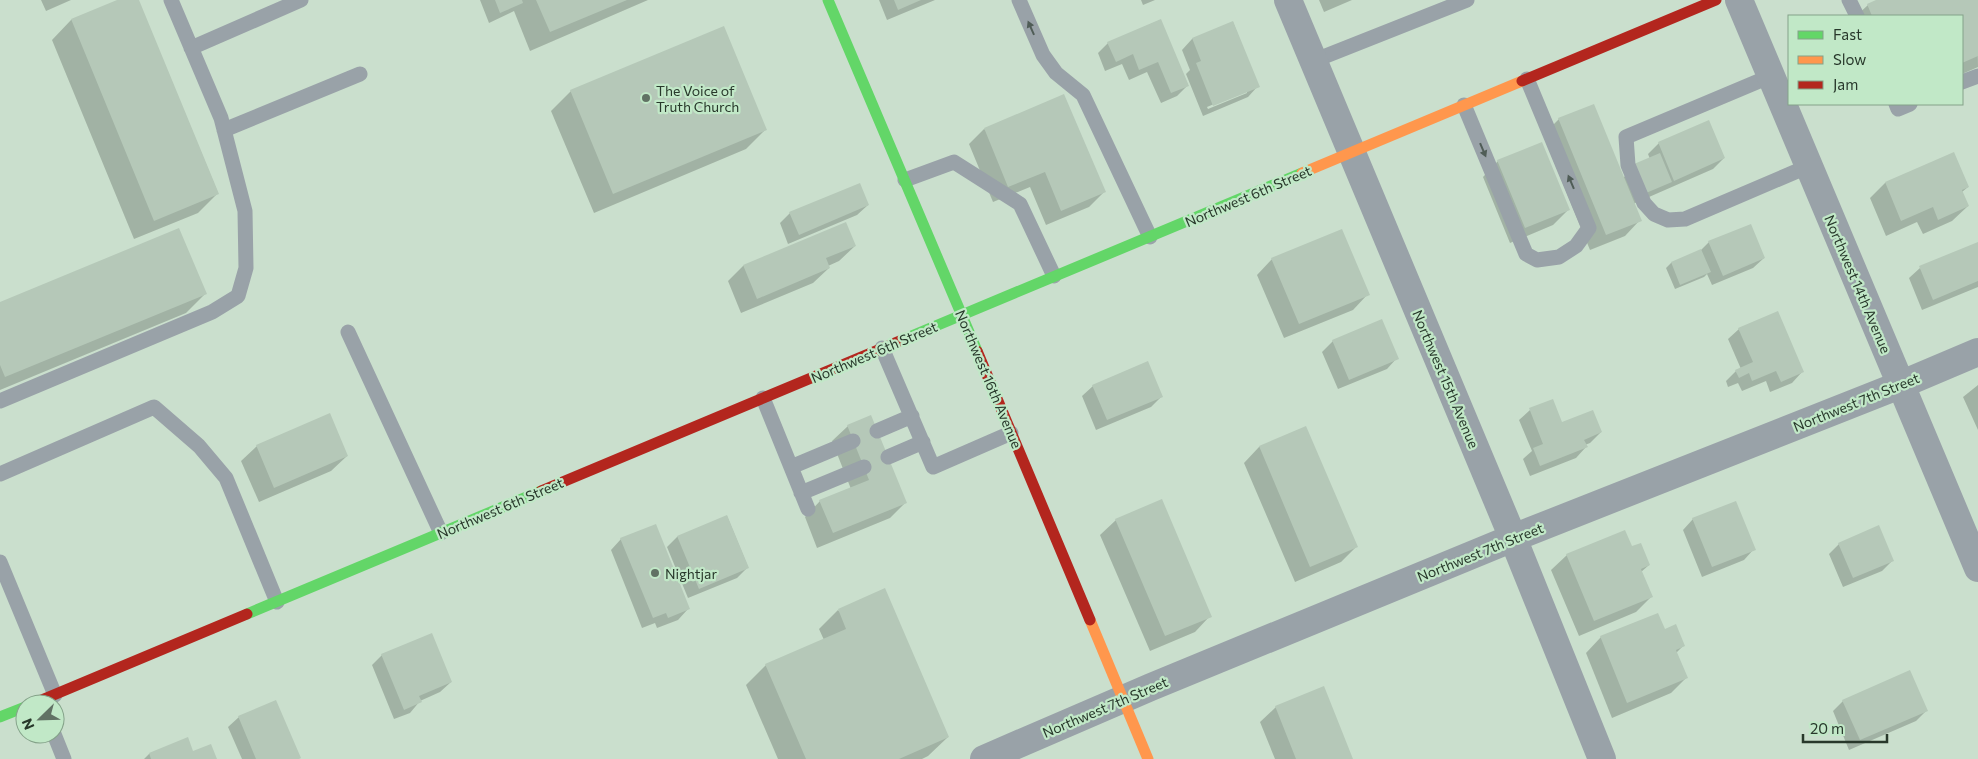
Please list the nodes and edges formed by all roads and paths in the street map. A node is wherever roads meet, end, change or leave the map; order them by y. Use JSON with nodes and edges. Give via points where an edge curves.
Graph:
{"nodes":[{"id":1,"x":171,"y":0,"type":"edge"},
{"id":2,"x":301,"y":0,"type":"edge"},
{"id":3,"x":828,"y":0,"type":"edge"},
{"id":4,"x":1019,"y":0,"type":"edge"},
{"id":5,"x":1288,"y":0,"type":"edge"},
{"id":6,"x":1467,"y":0,"type":"edge"},
{"id":7,"x":1716,"y":0,"type":"edge"},
{"id":8,"x":1739,"y":0,"type":"edge"},
{"id":9,"x":1849,"y":0,"type":"edge"},
{"id":10,"x":1856,"y":15,"type":"edge"},
{"id":11,"x":191,"y":48,"type":"junction"},
{"id":12,"x":1313,"y":61,"type":"junction"},
{"id":13,"x":360,"y":74,"type":"dead end"},
{"id":14,"x":1771,"y":76,"type":"junction"},
{"id":15,"x":1978,"y":76,"type":"edge"},
{"id":16,"x":1527,"y":79,"type":"junction"},
{"id":17,"x":1963,"y":82,"type":"edge"},
{"id":18,"x":1464,"y":105,"type":"junction"},
{"id":19,"x":1896,"y":105,"type":"edge"},
{"id":20,"x":1908,"y":105,"type":"edge"},
{"id":21,"x":224,"y":130,"type":"junction"},
{"id":22,"x":1351,"y":152,"type":"junction"},
{"id":23,"x":1809,"y":166,"type":"junction"},
{"id":24,"x":905,"y":180,"type":"junction"},
{"id":25,"x":1150,"y":237,"type":"junction"},
{"id":26,"x":1054,"y":276,"type":"junction"},
{"id":27,"x":962,"y":315,"type":"junction"},
{"id":28,"x":348,"y":332,"type":"dead end"},
{"id":29,"x":882,"y":348,"type":"junction"},
{"id":30,"x":1978,"y":352,"type":"edge"},
{"id":31,"x":1900,"y":385,"type":"junction"},
{"id":32,"x":763,"y":398,"type":"junction"},
{"id":33,"x":0,"y":401,"type":"edge"},
{"id":34,"x":912,"y":416,"type":"junction"},
{"id":35,"x":877,"y":431,"type":"dead end"},
{"id":36,"x":1011,"y":433,"type":"junction"},
{"id":37,"x":853,"y":441,"type":"dead end"},
{"id":38,"x":923,"y":442,"type":"junction"},
{"id":39,"x":888,"y":457,"type":"dead end"},
{"id":40,"x":791,"y":467,"type":"junction"},
{"id":41,"x":864,"y":467,"type":"dead end"},
{"id":42,"x":0,"y":474,"type":"edge"},
{"id":43,"x":801,"y":493,"type":"junction"},
{"id":44,"x":808,"y":509,"type":"dead end"},
{"id":45,"x":441,"y":533,"type":"junction"},
{"id":46,"x":1513,"y":538,"type":"junction"},
{"id":47,"x":0,"y":562,"type":"edge"},
{"id":48,"x":1978,"y":568,"type":"edge"},
{"id":49,"x":277,"y":602,"type":"junction"},
{"id":50,"x":55,"y":694,"type":"joint"},
{"id":51,"x":1122,"y":700,"type":"junction"},
{"id":52,"x":15,"y":711,"type":"edge"},
{"id":53,"x":0,"y":717,"type":"edge"},
{"id":54,"x":58,"y":744,"type":"edge"},
{"id":55,"x":64,"y":759,"type":"edge"},
{"id":56,"x":984,"y":759,"type":"edge"},
{"id":57,"x":1148,"y":759,"type":"edge"},
{"id":58,"x":1602,"y":759,"type":"edge"}],
"edges":[{"from":1,"to":11,"type":"lane"},
{"from":2,"to":11,"type":"lane"},
{"from":3,"to":24,"type":"main road","name":"Northwest 16th Avenue"},
{"from":25,"to":4,"type":"lane","one_way":true,"via":[[1083,95],[1056,73],[1043,55]]},
{"from":5,"to":12,"type":"street","name":"Northwest 15th Avenue"},
{"from":6,"to":12,"type":"lane"},
{"from":7,"to":16,"type":"main road","name":"Northwest 6th Street"},
{"from":8,"to":14,"type":"street","name":"Northwest 14th Avenue"},
{"from":9,"to":10,"type":"lane"},
{"from":11,"to":21,"type":"lane"},
{"from":12,"to":22,"type":"street","name":"Northwest 15th Avenue"},
{"from":13,"to":21,"type":"lane"},
{"from":14,"to":23,"type":"street","name":"Northwest 14th Avenue"},
{"from":14,"to":23,"type":"lane","via":[[1626,136],[1628,165],[1644,203],[1654,214],[1668,220],[1685,218]]},
{"from":15,"to":17,"type":"lane"},
{"from":16,"to":18,"type":"main road","name":"Northwest 6th Street"},
{"from":18,"to":16,"type":"lane","one_way":true,"via":[[1526,254],[1537,260],[1559,257],[1576,246],[1589,228]]},
{"from":18,"to":22,"type":"main road","name":"Northwest 6th Street"},
{"from":19,"to":20,"type":"lane","via":[[1898,109]]},
{"from":21,"to":33,"type":"lane","via":[[245,212],[246,268],[238,296],[212,312]]},
{"from":22,"to":25,"type":"main road","name":"Northwest 6th Street"},
{"from":22,"to":46,"type":"street","name":"Northwest 15th Avenue"},
{"from":23,"to":31,"type":"street","name":"Northwest 14th Avenue"},
{"from":24,"to":26,"type":"lane","via":[[954,162],[1020,204]]},
{"from":24,"to":27,"type":"main road","name":"Northwest 16th Avenue"},
{"from":25,"to":26,"type":"main road","name":"Northwest 6th Street"},
{"from":26,"to":27,"type":"main road","name":"Northwest 6th Street"},
{"from":27,"to":29,"type":"main road","name":"Northwest 6th Street"},
{"from":27,"to":36,"type":"main road","name":"Northwest 16th Avenue"},
{"from":28,"to":45,"type":"lane"},
{"from":29,"to":32,"type":"main road","name":"Northwest 6th Street"},
{"from":29,"to":34,"type":"lane"},
{"from":30,"to":31,"type":"street","name":"Northwest 7th Street"},
{"from":31,"to":46,"type":"street","name":"Northwest 7th Street"},
{"from":31,"to":48,"type":"street","name":"Northwest 14th Avenue"},
{"from":32,"to":40,"type":"lane"},
{"from":32,"to":45,"type":"main road","name":"Northwest 6th Street"},
{"from":34,"to":35,"type":"lane"},
{"from":34,"to":38,"type":"lane"},
{"from":36,"to":38,"type":"lane","via":[[933,467]]},
{"from":36,"to":51,"type":"main road","name":"Northwest 16th Avenue"},
{"from":37,"to":40,"type":"lane"},
{"from":38,"to":39,"type":"lane"},
{"from":40,"to":43,"type":"lane"},
{"from":41,"to":43,"type":"lane"},
{"from":42,"to":49,"type":"lane","via":[[154,407],[199,446],[226,478]]},
{"from":43,"to":44,"type":"lane"},
{"from":45,"to":49,"type":"main road","name":"Northwest 6th Street"},
{"from":46,"to":51,"type":"street","name":"Northwest 7th Street"},
{"from":46,"to":58,"type":"street","name":"Northwest 15th Avenue"},
{"from":47,"to":50,"type":"lane"},
{"from":49,"to":50,"type":"main road","name":"Northwest 6th Street"},
{"from":51,"to":56,"type":"street","name":"Northwest 7th Street"},
{"from":51,"to":57,"type":"main road","name":"Northwest 16th Avenue"},
{"from":52,"to":53,"type":"main road"},
{"from":54,"to":55,"type":"lane"}]}
